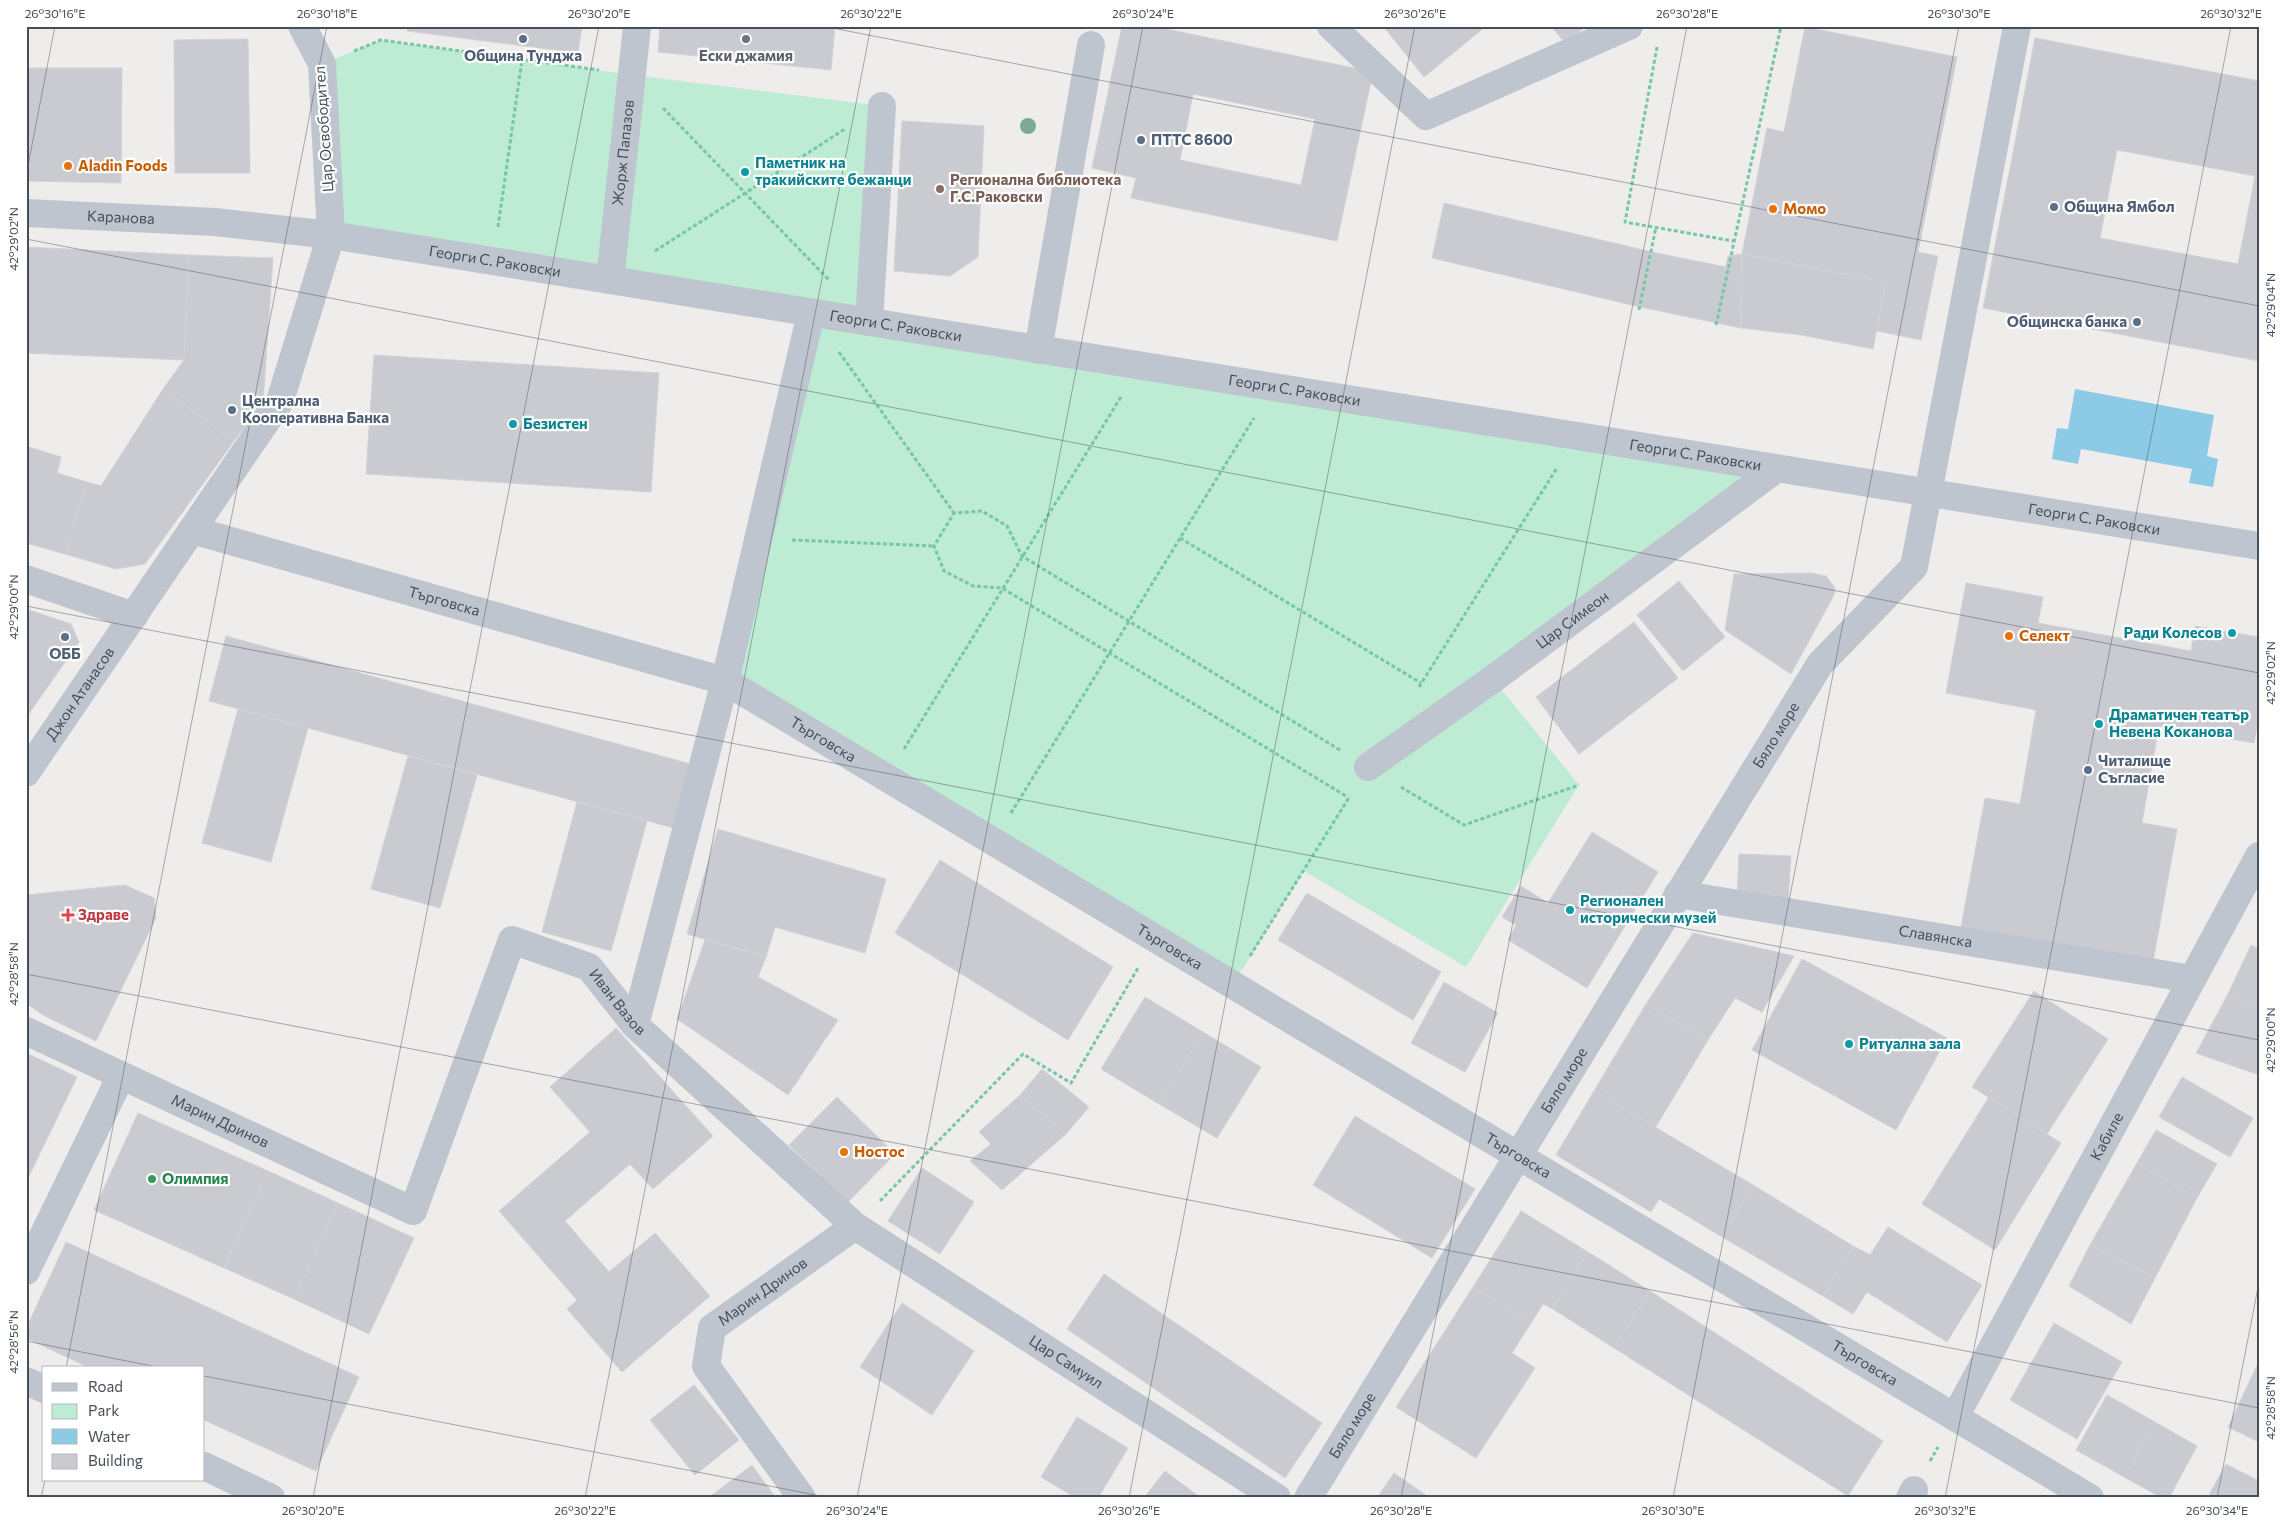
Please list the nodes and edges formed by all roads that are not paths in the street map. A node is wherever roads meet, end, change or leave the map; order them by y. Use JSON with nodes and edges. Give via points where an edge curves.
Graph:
{"nodes":[{"id":1,"x":302,"y":26,"type":"edge"},
{"id":2,"x":637,"y":26,"type":"edge"},
{"id":3,"x":1629,"y":26,"type":"edge"},
{"id":4,"x":2017,"y":26,"type":"edge"},
{"id":5,"x":1335,"y":28,"type":"edge"},
{"id":6,"x":1091,"y":44,"type":"dead end"},
{"id":7,"x":882,"y":106,"type":"road end"},
{"id":8,"x":26,"y":213,"type":"edge"},
{"id":9,"x":331,"y":235,"type":"junction"},
{"id":10,"x":610,"y":280,"type":"junction"},
{"id":11,"x":811,"y":313,"type":"junction"},
{"id":12,"x":869,"y":322,"type":"junction"},
{"id":13,"x":1038,"y":350,"type":"junction"},
{"id":14,"x":1776,"y":469,"type":"junction"},
{"id":15,"x":1927,"y":493,"type":"junction"},
{"id":16,"x":192,"y":530,"type":"junction"},
{"id":17,"x":2259,"y":546,"type":"edge"},
{"id":18,"x":26,"y":579,"type":"edge"},
{"id":19,"x":134,"y":616,"type":"junction"},
{"id":20,"x":725,"y":681,"type":"junction"},
{"id":21,"x":1368,"y":767,"type":"road end"},
{"id":22,"x":26,"y":773,"type":"edge"},
{"id":23,"x":2259,"y":856,"type":"edge"},
{"id":24,"x":1678,"y":894,"type":"junction"},
{"id":25,"x":2192,"y":979,"type":"junction"},
{"id":26,"x":635,"y":1025,"type":"junction"},
{"id":27,"x":26,"y":1031,"type":"edge"},
{"id":28,"x":121,"y":1076,"type":"junction"},
{"id":29,"x":1518,"y":1155,"type":"junction"},
{"id":30,"x":412,"y":1212,"type":"joint"},
{"id":31,"x":855,"y":1226,"type":"junction"},
{"id":32,"x":26,"y":1271,"type":"edge"},
{"id":33,"x":26,"y":1381,"type":"edge"},
{"id":34,"x":42,"y":1388,"type":"edge"},
{"id":35,"x":1955,"y":1417,"type":"junction"},
{"id":36,"x":205,"y":1466,"type":"edge"},
{"id":37,"x":271,"y":1498,"type":"edge"},
{"id":38,"x":802,"y":1498,"type":"edge"},
{"id":39,"x":1277,"y":1498,"type":"edge"},
{"id":40,"x":1308,"y":1498,"type":"edge"},
{"id":41,"x":2090,"y":1498,"type":"edge"}],
"edges":[{"from":1,"to":9,"type":"street","name":"Цар Освободител","via":[[322,64]]},
{"from":2,"to":10,"type":"street","name":"Жорж Папазов"},
{"from":3,"to":5,"type":"street","via":[[1426,116]]},
{"from":4,"to":15,"type":"street","name":"Бяло море"},
{"from":6,"to":13,"type":"street"},
{"from":7,"to":12,"type":"street"},
{"from":8,"to":9,"type":"street","name":"Каранова","via":[[215,222]]},
{"from":9,"to":10,"type":"street","name":"Георги С. Раковски"},
{"from":9,"to":16,"type":"street","name":"Джон Атанасов","via":[[280,401]]},
{"from":10,"to":11,"type":"street","name":"Георги С. Раковски"},
{"from":11,"to":12,"type":"street","name":"Георги С. Раковски"},
{"from":11,"to":20,"type":"street"},
{"from":12,"to":13,"type":"street","name":"Георги С. Раковски"},
{"from":13,"to":14,"type":"street","name":"Георги С. Раковски"},
{"from":14,"to":15,"type":"street","name":"Георги С. Раковски"},
{"from":14,"to":21,"type":"street","name":"Цар Симеон"},
{"from":15,"to":17,"type":"street","name":"Георги С. Раковски"},
{"from":15,"to":24,"type":"street","name":"Бяло море","via":[[1914,567],[1820,664]]},
{"from":16,"to":19,"type":"street","name":"Джон Атанасов"},
{"from":16,"to":20,"type":"street","name":"Търговска"},
{"from":18,"to":19,"type":"street"},
{"from":19,"to":22,"type":"street","name":"Джон Атанасов"},
{"from":20,"to":26,"type":"street"},
{"from":20,"to":29,"type":"street","name":"Търговска"},
{"from":23,"to":25,"type":"street","name":"Кабиле"},
{"from":24,"to":25,"type":"street","name":"Славянска"},
{"from":24,"to":29,"type":"street","name":"Бяло море"},
{"from":25,"to":35,"type":"street","name":"Кабиле"},
{"from":26,"to":30,"type":"street","name":"Иван Вазов","via":[[589,967],[512,940]]},
{"from":26,"to":31,"type":"street","name":"Иван Вазов"},
{"from":27,"to":28,"type":"street","name":"Марин Дринов"},
{"from":28,"to":30,"type":"street","name":"Марин Дринов"},
{"from":28,"to":32,"type":"street"},
{"from":29,"to":35,"type":"street","name":"Търговска"},
{"from":29,"to":40,"type":"street","name":"Бяло море"},
{"from":31,"to":38,"type":"street","name":"Марин Дринов","via":[[712,1328],[706,1366]]},
{"from":31,"to":39,"type":"street","name":"Цар Самуил"},
{"from":33,"to":34,"type":"street"},
{"from":35,"to":41,"type":"street","name":"Търговска"},
{"from":36,"to":37,"type":"street"}]}
